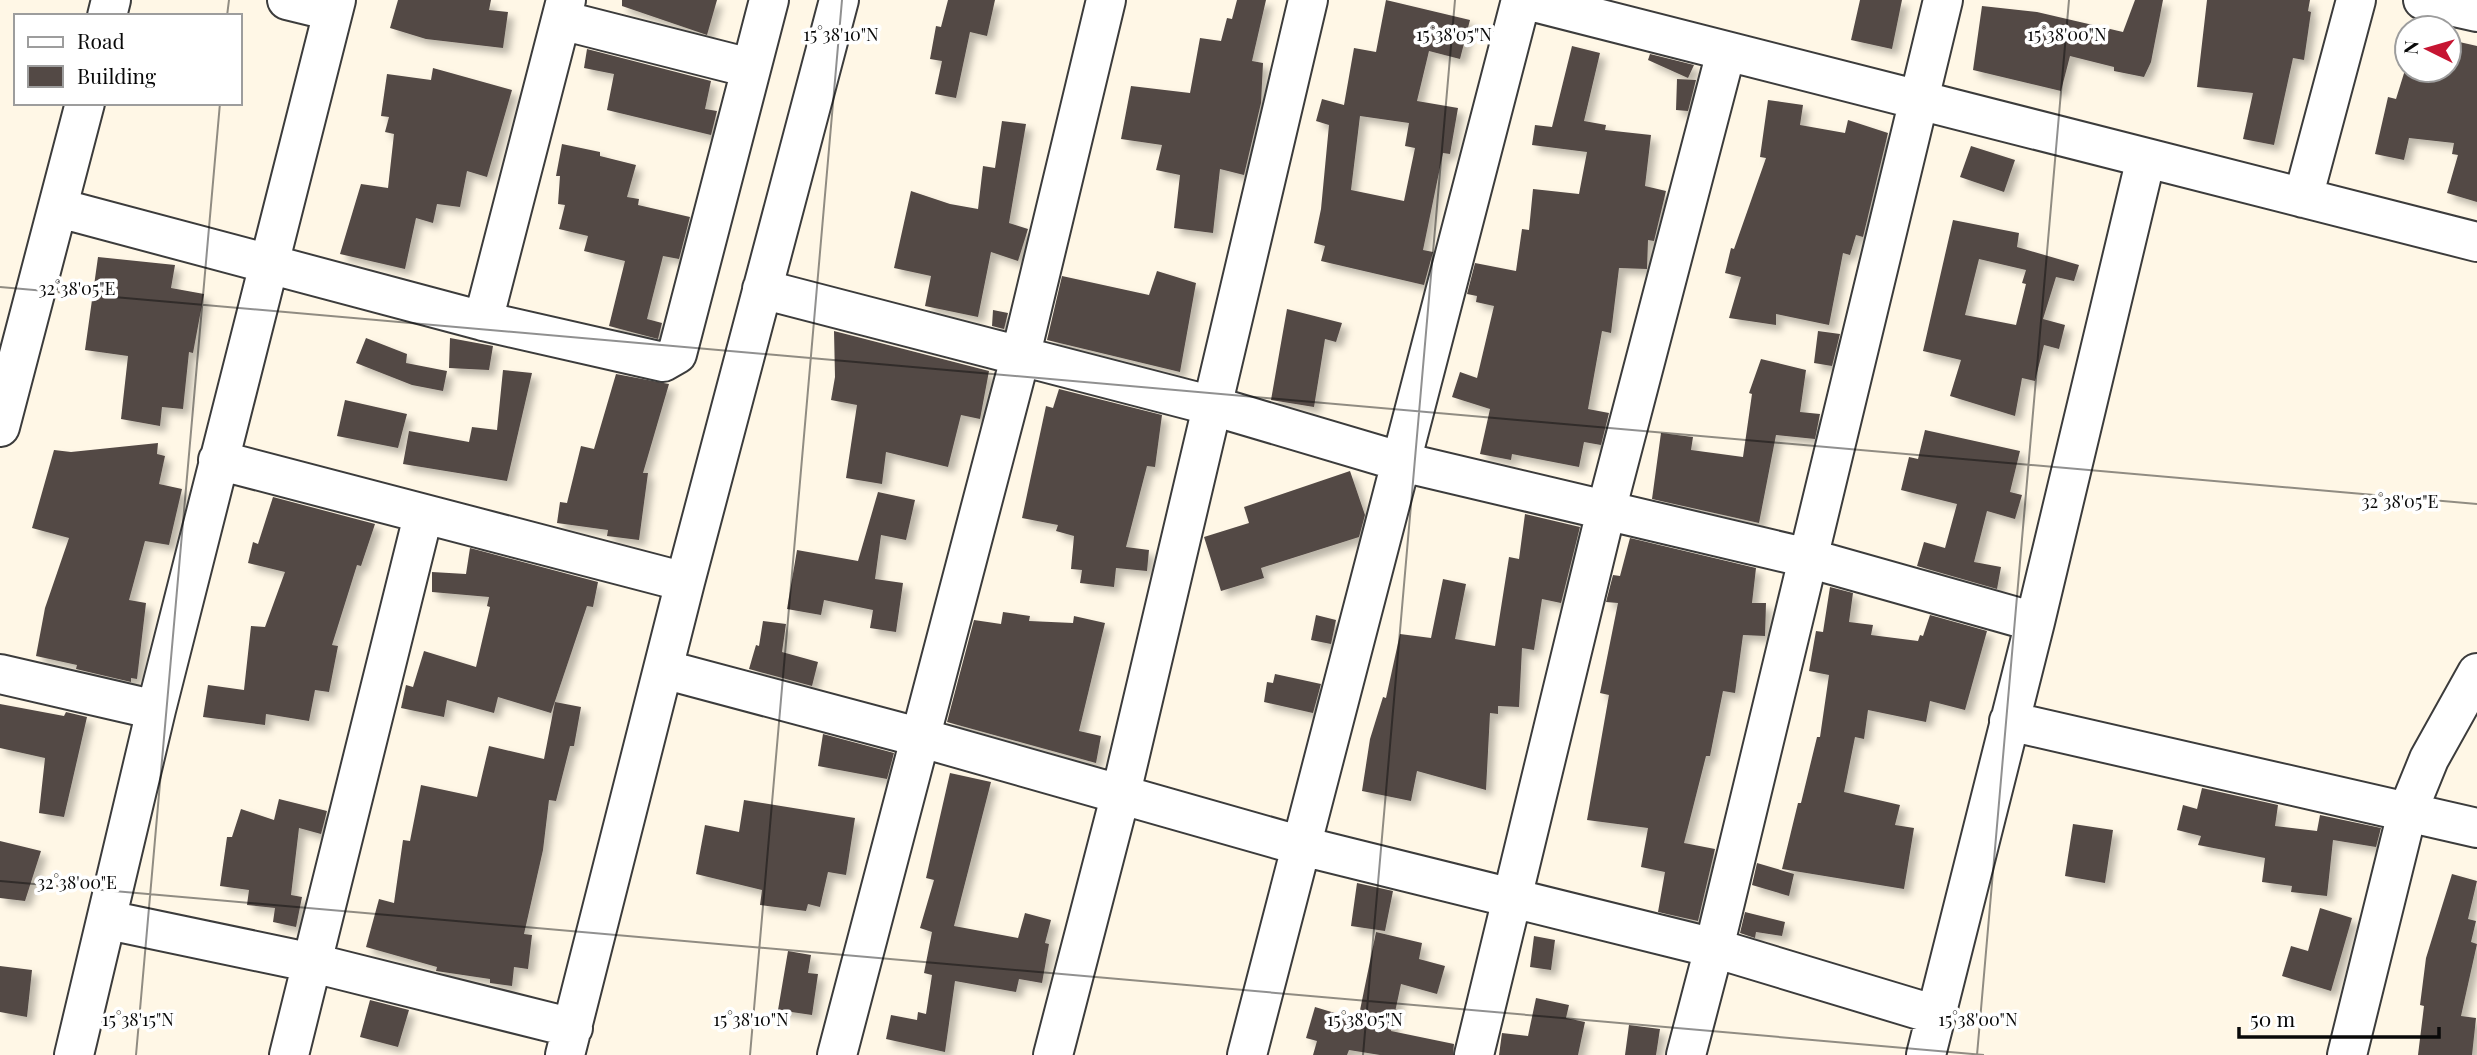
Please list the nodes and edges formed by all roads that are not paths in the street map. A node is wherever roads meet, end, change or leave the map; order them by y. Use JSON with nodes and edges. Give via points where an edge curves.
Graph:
{"nodes":[{"id":1,"x":287,"y":0,"type":"edge"},
{"id":2,"x":769,"y":0,"type":"edge"},
{"id":3,"x":839,"y":0,"type":"edge"},
{"id":4,"x":1107,"y":0,"type":"edge"},
{"id":5,"x":1308,"y":0,"type":"edge"},
{"id":6,"x":1521,"y":0,"type":"edge"},
{"id":7,"x":1526,"y":0,"type":"edge"},
{"id":8,"x":1942,"y":0,"type":"edge"},
{"id":9,"x":2356,"y":0,"type":"edge"},
{"id":10,"x":2423,"y":0,"type":"edge"},
{"id":11,"x":334,"y":6,"type":"edge"},
{"id":12,"x":564,"y":10,"type":"edge"},
{"id":13,"x":2477,"y":12,"type":"edge"},
{"id":14,"x":1726,"y":52,"type":"junction"},
{"id":15,"x":750,"y":68,"type":"junction"},
{"id":16,"x":1921,"y":100,"type":"junction"},
{"id":17,"x":85,"y":105,"type":"edge"},
{"id":18,"x":2146,"y":158,"type":"junction"},
{"id":19,"x":2302,"y":198,"type":"junction"},
{"id":20,"x":59,"y":208,"type":"junction"},
{"id":21,"x":2477,"y":242,"type":"edge"},
{"id":22,"x":268,"y":266,"type":"junction"},
{"id":23,"x":762,"y":289,"type":"junction"},
{"id":24,"x":483,"y":321,"type":"junction"},
{"id":25,"x":1020,"y":358,"type":"junction"},
{"id":26,"x":1213,"y":406,"type":"junction"},
{"id":27,"x":2,"y":412,"type":"edge"},
{"id":28,"x":218,"y":460,"type":"junction"},
{"id":29,"x":1402,"y":461,"type":"junction"},
{"id":30,"x":1606,"y":511,"type":"junction"},
{"id":31,"x":423,"y":516,"type":"junction"},
{"id":32,"x":1808,"y":558,"type":"junction"},
{"id":33,"x":685,"y":582,"type":"junction"},
{"id":34,"x":2035,"y":622,"type":"junction"},
{"id":35,"x":663,"y":669,"type":"junction"},
{"id":36,"x":2477,"y":673,"type":"edge"},
{"id":37,"x":0,"y":674,"type":"edge"},
{"id":38,"x":156,"y":710,"type":"junction"},
{"id":39,"x":2009,"y":721,"type":"junction"},
{"id":40,"x":922,"y":738,"type":"junction"},
{"id":41,"x":1121,"y":793,"type":"junction"},
{"id":42,"x":2407,"y":813,"type":"junction"},
{"id":43,"x":2477,"y":828,"type":"edge"},
{"id":44,"x":1302,"y":846,"type":"junction"},
{"id":45,"x":1513,"y":900,"type":"junction"},
{"id":46,"x":107,"y":920,"type":"junction"},
{"id":47,"x":1714,"y":948,"type":"junction"},
{"id":48,"x":313,"y":963,"type":"junction"},
{"id":49,"x":1936,"y":1014,"type":"junction"},
{"id":50,"x":570,"y":1048,"type":"edge"},
{"id":51,"x":75,"y":1055,"type":"edge"},
{"id":52,"x":289,"y":1055,"type":"edge"},
{"id":53,"x":836,"y":1055,"type":"edge"},
{"id":54,"x":1053,"y":1055,"type":"edge"},
{"id":55,"x":1247,"y":1055,"type":"edge"},
{"id":56,"x":1474,"y":1055,"type":"edge"},
{"id":57,"x":1686,"y":1055,"type":"edge"},
{"id":58,"x":1926,"y":1055,"type":"edge"},
{"id":59,"x":2347,"y":1055,"type":"edge"}],
"edges":[{"from":1,"to":11,"type":"street"},
{"from":2,"to":15,"type":"street"},
{"from":3,"to":23,"type":"street"},
{"from":4,"to":25,"type":"street"},
{"from":5,"to":26,"type":"street"},
{"from":6,"to":29,"type":"street"},
{"from":7,"to":14,"type":"street"},
{"from":8,"to":16,"type":"street"},
{"from":9,"to":19,"type":"street"},
{"from":10,"to":13,"type":"street"},
{"from":11,"to":22,"type":"street"},
{"from":12,"to":15,"type":"street"},
{"from":12,"to":24,"type":"street"},
{"from":14,"to":16,"type":"street"},
{"from":14,"to":30,"type":"street"},
{"from":15,"to":24,"type":"street","via":[[677,354],[663,362],[642,360]]},
{"from":16,"to":18,"type":"street"},
{"from":16,"to":32,"type":"street"},
{"from":17,"to":20,"type":"street"},
{"from":18,"to":19,"type":"street"},
{"from":18,"to":34,"type":"street"},
{"from":19,"to":21,"type":"street"},
{"from":20,"to":22,"type":"street"},
{"from":20,"to":27,"type":"street"},
{"from":22,"to":24,"type":"street"},
{"from":22,"to":28,"type":"street"},
{"from":23,"to":25,"type":"street"},
{"from":23,"to":33,"type":"street"},
{"from":25,"to":26,"type":"street"},
{"from":25,"to":40,"type":"street"},
{"from":26,"to":29,"type":"street"},
{"from":26,"to":41,"type":"street"},
{"from":28,"to":31,"type":"street"},
{"from":28,"to":38,"type":"street"},
{"from":29,"to":30,"type":"street"},
{"from":29,"to":44,"type":"street"},
{"from":30,"to":32,"type":"street"},
{"from":30,"to":45,"type":"street"},
{"from":31,"to":33,"type":"street"},
{"from":31,"to":48,"type":"street"},
{"from":32,"to":34,"type":"street"},
{"from":32,"to":47,"type":"street"},
{"from":33,"to":35,"type":"street"},
{"from":34,"to":39,"type":"street"},
{"from":35,"to":40,"type":"street"},
{"from":35,"to":50,"type":"street"},
{"from":36,"to":42,"type":"street","via":[[2429,759]]},
{"from":37,"to":38,"type":"street"},
{"from":38,"to":46,"type":"street"},
{"from":39,"to":42,"type":"street"},
{"from":39,"to":49,"type":"street"},
{"from":40,"to":41,"type":"street"},
{"from":40,"to":53,"type":"street"},
{"from":41,"to":44,"type":"street"},
{"from":41,"to":54,"type":"street"},
{"from":42,"to":43,"type":"street"},
{"from":42,"to":59,"type":"street"},
{"from":44,"to":45,"type":"street"},
{"from":44,"to":55,"type":"street"},
{"from":45,"to":47,"type":"street"},
{"from":45,"to":56,"type":"street"},
{"from":46,"to":48,"type":"street"},
{"from":46,"to":51,"type":"street"},
{"from":47,"to":49,"type":"street"},
{"from":47,"to":57,"type":"street"},
{"from":48,"to":50,"type":"street"},
{"from":48,"to":52,"type":"street"},
{"from":49,"to":58,"type":"street"}]}
